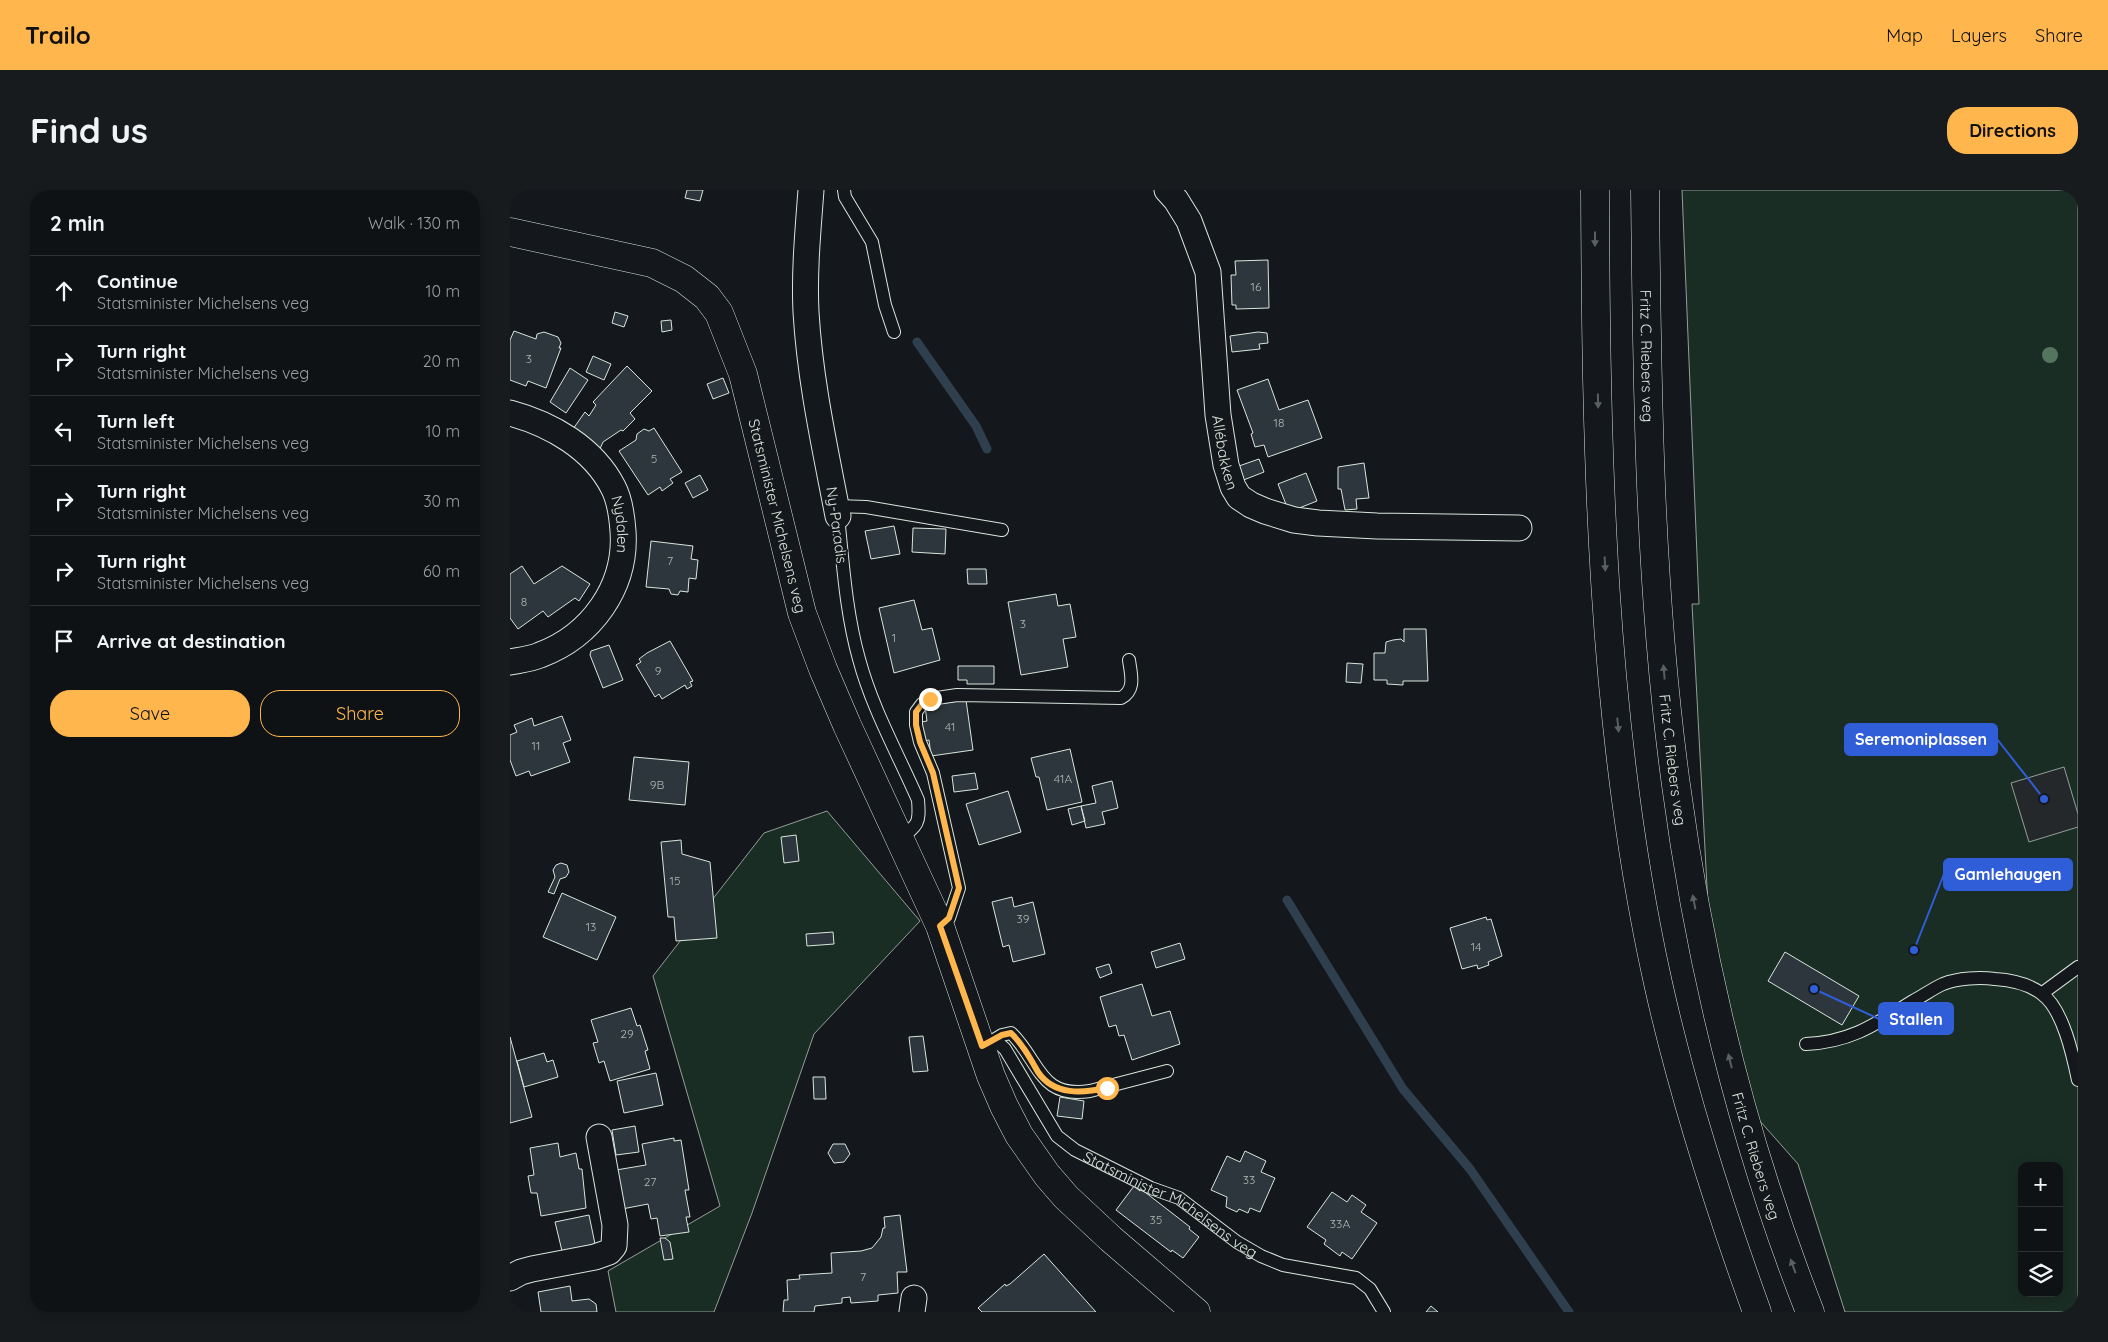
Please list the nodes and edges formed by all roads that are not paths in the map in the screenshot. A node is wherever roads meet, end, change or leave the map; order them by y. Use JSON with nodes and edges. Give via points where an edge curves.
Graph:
{"nodes":[{"id":1,"x":811,"y":190,"type":"edge"},
{"id":2,"x":844,"y":190,"type":"edge"},
{"id":3,"x":1167,"y":190,"type":"edge"},
{"id":4,"x":1595,"y":190,"type":"edge"},
{"id":5,"x":1645,"y":190,"type":"edge"},
{"id":6,"x":510,"y":232,"type":"edge"},
{"id":7,"x":894,"y":332,"type":"dead end"},
{"id":8,"x":510,"y":413,"type":"edge"},
{"id":9,"x":837,"y":511,"type":"junction"},
{"id":10,"x":1519,"y":528,"type":"dead end"},
{"id":11,"x":1002,"y":530,"type":"dead end"},
{"id":12,"x":1129,"y":660,"type":"dead end"},
{"id":13,"x":510,"y":662,"type":"edge"},
{"id":14,"x":899,"y":839,"type":"junction"},
{"id":15,"x":940,"y":926,"type":"junction"},
{"id":16,"x":2078,"y":967,"type":"edge"},
{"id":17,"x":2045,"y":996,"type":"junction"},
{"id":18,"x":988,"y":1043,"type":"junction"},
{"id":19,"x":1806,"y":1044,"type":"dead end"},
{"id":20,"x":1167,"y":1071,"type":"dead end"},
{"id":21,"x":2078,"y":1080,"type":"edge"},
{"id":22,"x":599,"y":1137,"type":"dead end"},
{"id":23,"x":510,"y":1278,"type":"edge"},
{"id":24,"x":1186,"y":1308,"type":"edge"},
{"id":25,"x":1384,"y":1312,"type":"edge"},
{"id":26,"x":1757,"y":1312,"type":"edge"},
{"id":27,"x":1810,"y":1312,"type":"edge"}],
"edges":[{"from":1,"to":9,"type":"street","name":"Ny-Paradis","via":[[806,311],[819,423]]},
{"from":2,"to":7,"type":"lane","via":[[872,242]]},
{"from":3,"to":10,"type":"street","name":"Allébakken","via":[[1189,221],[1208,272],[1218,415],[1226,465],[1240,497],[1265,512],[1318,523]]},
{"from":4,"to":26,"type":"main road","one_way":true,"via":[[1601,489],[1625,792],[1658,982],[1682,1078],[1711,1178]]},
{"from":27,"to":5,"type":"main road","name":"Fritz C. Riebers veg","one_way":true,"via":[[1777,1223],[1730,1064],[1692,891],[1676,784],[1655,555]]},
{"from":6,"to":14,"type":"main road","name":"Statsminister Michelsens veg","via":[[652,263],[684,279],[707,297],[719,313],[743,374],[802,613],[830,685]]},
{"from":8,"to":13,"type":"street","name":"Nydalen","via":[[563,434],[600,467],[614,488],[624,538],[615,585],[600,612],[567,642],[539,656]]},
{"from":9,"to":11,"type":"lane","via":[[866,507]]},
{"from":9,"to":14,"type":"lane","name":"Ny-Paradis","via":[[849,617],[859,661],[918,800],[917,824]]},
{"from":12,"to":15,"type":"lane","via":[[1132,688],[1121,698],[958,695],[930,699],[916,712],[920,742],[933,773],[959,888],[949,918]]},
{"from":14,"to":15,"type":"main road","name":"Statsminister Michelsens veg"},
{"from":15,"to":18,"type":"main road","name":"Statsminister Michelsens veg"},
{"from":16,"to":17,"type":"lane","via":[[2044,992]]},
{"from":17,"to":19,"type":"lane","via":[[2009,980],[1988,978],[1945,984],[1866,1030],[1834,1042]]},
{"from":17,"to":21,"type":"lane","via":[[2067,1036]]},
{"from":18,"to":20,"type":"lane","via":[[1011,1033],[1049,1084],[1079,1093]]},
{"from":18,"to":24,"type":"main road","name":"Statsminister Michelsens veg","via":[[991,1076],[1004,1106],[1019,1135],[1047,1175],[1066,1197]]},
{"from":18,"to":25,"type":"lane","name":"Statsminister Michelsens veg","via":[[1005,1049],[1057,1136],[1075,1150],[1151,1188],[1179,1198],[1261,1256],[1283,1265],[1356,1278],[1370,1289]]},
{"from":22,"to":23,"type":"street","via":[[615,1225],[614,1246],[609,1252],[596,1257],[532,1269]]}]}
